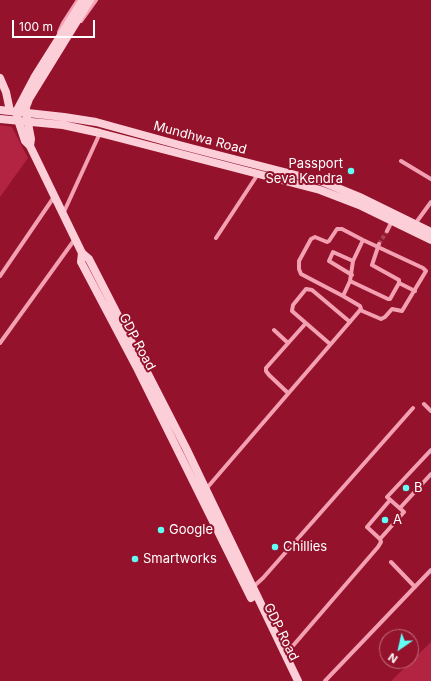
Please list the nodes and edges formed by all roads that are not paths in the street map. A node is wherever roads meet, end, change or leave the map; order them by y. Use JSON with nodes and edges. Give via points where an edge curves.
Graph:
{"nodes":[{"id":1,"x":96,"y":0,"type":"edge"},
{"id":2,"x":83,"y":2,"type":"edge"},
{"id":3,"x":72,"y":30,"type":"junction"},
{"id":4,"x":0,"y":78,"type":"edge"},
{"id":5,"x":0,"y":110,"type":"edge"},
{"id":6,"x":13,"y":112,"type":"junction"},
{"id":7,"x":27,"y":117,"type":"junction"},
{"id":8,"x":0,"y":119,"type":"edge"},
{"id":9,"x":18,"y":120,"type":"junction"},
{"id":10,"x":100,"y":132,"type":"junction"},
{"id":11,"x":151,"y":141,"type":"junction"},
{"id":12,"x":30,"y":146,"type":"junction"},
{"id":13,"x":401,"y":161,"type":"dead end"},
{"id":14,"x":258,"y":174,"type":"junction"},
{"id":15,"x":431,"y":179,"type":"edge"},
{"id":16,"x":322,"y":186,"type":"junction"},
{"id":17,"x":55,"y":197,"type":"junction"},
{"id":18,"x":431,"y":202,"type":"edge"},
{"id":19,"x":63,"y":214,"type":"junction"},
{"id":20,"x":392,"y":221,"type":"junction"},
{"id":21,"x":413,"y":227,"type":"junction"},
{"id":22,"x":386,"y":231,"type":"tunnel mouth"},
{"id":23,"x":431,"y":232,"type":"edge"},
{"id":24,"x":216,"y":238,"type":"dead end"},
{"id":25,"x":75,"y":239,"type":"junction"},
{"id":26,"x":363,"y":240,"type":"junction"},
{"id":27,"x":431,"y":240,"type":"edge"},
{"id":28,"x":379,"y":246,"type":"junction"},
{"id":29,"x":353,"y":261,"type":"junction"},
{"id":30,"x":352,"y":275,"type":"junction"},
{"id":31,"x":0,"y":276,"type":"edge"},
{"id":32,"x":350,"y":281,"type":"junction"},
{"id":33,"x":399,"y":282,"type":"junction"},
{"id":34,"x":415,"y":291,"type":"junction"},
{"id":35,"x":343,"y":296,"type":"junction"},
{"id":36,"x":360,"y":310,"type":"junction"},
{"id":37,"x":350,"y":322,"type":"junction"},
{"id":38,"x":306,"y":323,"type":"junction"},
{"id":39,"x":274,"y":330,"type":"dead end"},
{"id":40,"x":0,"y":343,"type":"edge"},
{"id":41,"x":288,"y":343,"type":"junction"},
{"id":42,"x":330,"y":344,"type":"junction"},
{"id":43,"x":288,"y":393,"type":"junction"},
{"id":44,"x":424,"y":404,"type":"dead end"},
{"id":45,"x":413,"y":408,"type":"dead end"},
{"id":46,"x":431,"y":411,"type":"edge"},
{"id":47,"x":431,"y":450,"type":"edge"},
{"id":48,"x":431,"y":474,"type":"edge"},
{"id":49,"x":202,"y":492,"type":"junction"},
{"id":50,"x":390,"y":500,"type":"junction"},
{"id":51,"x":400,"y":508,"type":"junction"},
{"id":52,"x":380,"y":539,"type":"junction"},
{"id":53,"x":391,"y":562,"type":"dead end"},
{"id":54,"x":431,"y":570,"type":"edge"},
{"id":55,"x":415,"y":587,"type":"junction"},
{"id":56,"x":252,"y":588,"type":"junction"},
{"id":57,"x":285,"y":656,"type":"junction"},
{"id":58,"x":292,"y":681,"type":"edge"},
{"id":59,"x":298,"y":681,"type":"edge"},
{"id":60,"x":325,"y":681,"type":"edge"}],
"edges":[{"from":1,"to":3,"type":"street"},
{"from":2,"to":3,"type":"main road"},
{"from":2,"to":6,"type":"main road"},
{"from":3,"to":7,"type":"main road","via":[[29,99],[26,107]]},
{"from":4,"to":6,"type":"main road","name":"GDP Road"},
{"from":5,"to":6,"type":"main road","name":"Mundhwa Road"},
{"from":6,"to":7,"type":"main road","name":"Mundhwa Road"},
{"from":6,"to":9,"type":"main road","name":"GDP Road"},
{"from":7,"to":9,"type":"main road","name":"Mundhwa Road"},
{"from":7,"to":10,"type":"main road","name":"Mundhwa Road"},
{"from":7,"to":11,"type":"main road","name":"Mundhwa Road","via":[[64,117],[96,122]]},
{"from":7,"to":12,"type":"main road"},
{"from":8,"to":9,"type":"main road","name":"Mundhwa Road"},
{"from":9,"to":12,"type":"main road","name":"GDP Road","via":[[25,141]]},
{"from":10,"to":11,"type":"main road","name":"Mundhwa Road"},
{"from":10,"to":19,"type":"street"},
{"from":11,"to":14,"type":"main road","name":"Mundhwa Road"},
{"from":11,"to":16,"type":"main road","name":"Mundhwa Road","via":[[183,146]]},
{"from":12,"to":17,"type":"main road","name":"GDP Road"},
{"from":13,"to":15,"type":"street"},
{"from":14,"to":16,"type":"main road","name":"Mundhwa Road"},
{"from":14,"to":24,"type":"street"},
{"from":16,"to":20,"type":"main road","name":"Mundhwa Road"},
{"from":16,"to":21,"type":"main road","name":"Mundhwa Road","via":[[362,198]]},
{"from":17,"to":19,"type":"main road","name":"GDP Road"},
{"from":17,"to":31,"type":"street"},
{"from":18,"to":21,"type":"street"},
{"from":19,"to":25,"type":"main road","name":"GDP Road"},
{"from":20,"to":21,"type":"main road","name":"Mundhwa Road"},
{"from":20,"to":22,"type":"street"},
{"from":21,"to":23,"type":"main road","name":"Mundhwa Road"},
{"from":21,"to":27,"type":"main road","name":"Mundhwa Road"},
{"from":25,"to":40,"type":"street"},
{"from":25,"to":49,"type":"main road","name":"GDP Road","via":[[82,253],[82,262]]},
{"from":26,"to":28,"type":"street"},
{"from":26,"to":29,"type":"street"},
{"from":26,"to":35,"type":"street","via":[[337,229],[327,242],[315,237],[311,239],[299,261],[299,269],[304,276]]},
{"from":28,"to":33,"type":"street","via":[[372,265],[397,278]]},
{"from":28,"to":34,"type":"street","via":[[426,271]]},
{"from":29,"to":30,"type":"street"},
{"from":29,"to":30,"type":"street","via":[[333,252],[329,261]]},
{"from":30,"to":32,"type":"street"},
{"from":32,"to":33,"type":"street","via":[[388,299]]},
{"from":32,"to":35,"type":"street"},
{"from":33,"to":34,"type":"street"},
{"from":34,"to":36,"type":"street","via":[[402,311],[392,309],[381,319]]},
{"from":35,"to":36,"type":"street","via":[[360,306]]},
{"from":36,"to":37,"type":"street"},
{"from":37,"to":38,"type":"street","via":[[306,289],[291,308]]},
{"from":37,"to":42,"type":"street"},
{"from":38,"to":41,"type":"street"},
{"from":38,"to":42,"type":"street"},
{"from":39,"to":41,"type":"street"},
{"from":41,"to":43,"type":"street","via":[[268,365],[266,371]]},
{"from":42,"to":43,"type":"street"},
{"from":43,"to":49,"type":"street"},
{"from":44,"to":46,"type":"street"},
{"from":45,"to":56,"type":"street","via":[[269,572]]},
{"from":47,"to":50,"type":"street","via":[[387,497]]},
{"from":48,"to":51,"type":"street"},
{"from":49,"to":56,"type":"main road","via":[[238,556]]},
{"from":49,"to":58,"type":"main road","name":"GDP Road"},
{"from":50,"to":51,"type":"street"},
{"from":50,"to":52,"type":"street","via":[[367,527]]},
{"from":51,"to":52,"type":"street","via":[[404,512]]},
{"from":52,"to":57,"type":"street","via":[[378,547]]},
{"from":53,"to":55,"type":"street"},
{"from":54,"to":55,"type":"street"},
{"from":55,"to":60,"type":"street"},
{"from":56,"to":57,"type":"main road"},
{"from":57,"to":59,"type":"main road"}]}
